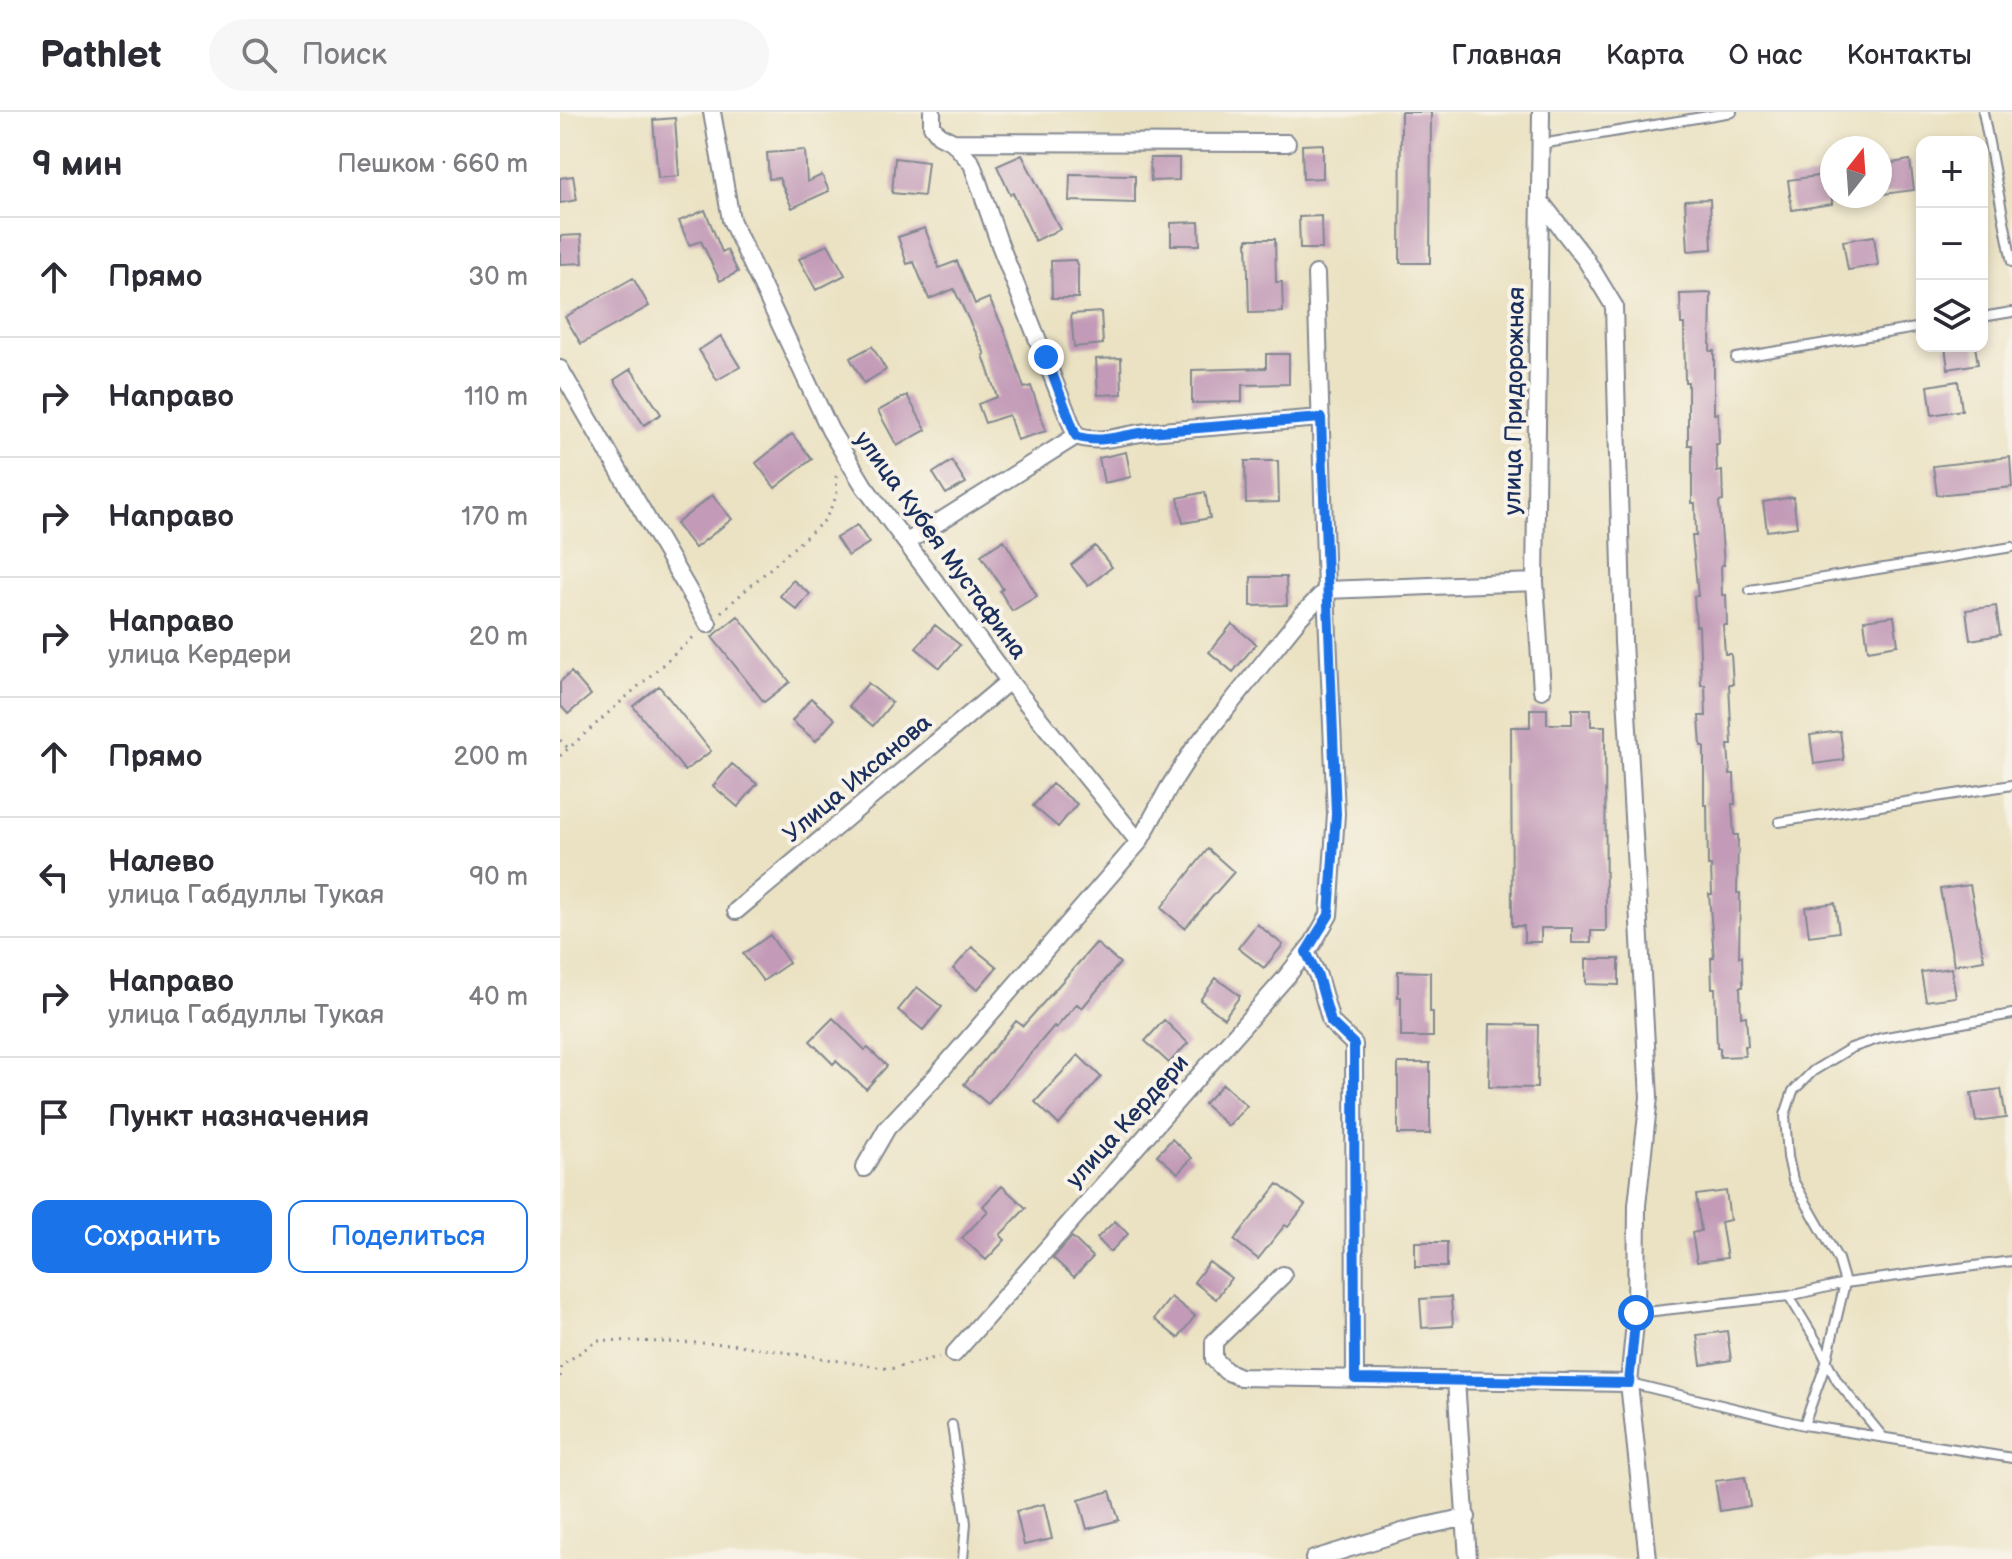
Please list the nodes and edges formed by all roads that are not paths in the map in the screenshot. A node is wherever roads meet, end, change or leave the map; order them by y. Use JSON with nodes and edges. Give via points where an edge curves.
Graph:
{"nodes":[{"id":1,"x":712,"y":112,"type":"edge"},
{"id":2,"x":932,"y":112,"type":"edge"},
{"id":3,"x":1541,"y":112,"type":"edge"},
{"id":4,"x":1732,"y":112,"type":"edge"},
{"id":5,"x":1983,"y":112,"type":"edge"},
{"id":6,"x":953,"y":142,"type":"junction"},
{"id":7,"x":1287,"y":143,"type":"dead end"},
{"id":8,"x":1541,"y":144,"type":"junction"},
{"id":9,"x":1540,"y":201,"type":"junction"},
{"id":10,"x":2012,"y":262,"type":"edge"},
{"id":11,"x":1316,"y":274,"type":"dead end"},
{"id":12,"x":2012,"y":312,"type":"edge"},
{"id":13,"x":1988,"y":316,"type":"edge"},
{"id":14,"x":1916,"y":328,"type":"edge"},
{"id":15,"x":1736,"y":358,"type":"dead end"},
{"id":16,"x":560,"y":369,"type":"edge"},
{"id":17,"x":1321,"y":418,"type":"junction"},
{"id":18,"x":1076,"y":436,"type":"junction"},
{"id":19,"x":907,"y":542,"type":"junction"},
{"id":20,"x":2012,"y":547,"type":"edge"},
{"id":21,"x":1535,"y":582,"type":"junction"},
{"id":22,"x":1326,"y":590,"type":"junction"},
{"id":23,"x":1750,"y":590,"type":"dead end"},
{"id":24,"x":708,"y":624,"type":"road end"},
{"id":25,"x":1009,"y":681,"type":"junction"},
{"id":26,"x":1542,"y":690,"type":"dead end"},
{"id":27,"x":2012,"y":785,"type":"edge"},
{"id":28,"x":1779,"y":822,"type":"dead end"},
{"id":29,"x":1139,"y":842,"type":"junction"},
{"id":30,"x":736,"y":911,"type":"dead end"},
{"id":31,"x":1306,"y":952,"type":"junction"},
{"id":32,"x":2012,"y":1014,"type":"edge"},
{"id":33,"x":864,"y":1168,"type":"dead end"},
{"id":34,"x":2012,"y":1261,"type":"edge"},
{"id":35,"x":1283,"y":1275,"type":"dead end"},
{"id":36,"x":1845,"y":1283,"type":"junction"},
{"id":37,"x":1789,"y":1296,"type":"junction"},
{"id":38,"x":1636,"y":1313,"type":"junction"},
{"id":39,"x":954,"y":1354,"type":"road end"},
{"id":40,"x":1826,"y":1363,"type":"junction"},
{"id":41,"x":1355,"y":1379,"type":"junction"},
{"id":42,"x":1456,"y":1380,"type":"junction"},
{"id":43,"x":1629,"y":1383,"type":"junction"},
{"id":44,"x":952,"y":1425,"type":"dead end"},
{"id":45,"x":1804,"y":1425,"type":"junction"},
{"id":46,"x":1883,"y":1437,"type":"junction"},
{"id":47,"x":2012,"y":1458,"type":"edge"},
{"id":48,"x":1467,"y":1517,"type":"junction"},
{"id":49,"x":963,"y":1559,"type":"edge"},
{"id":50,"x":1314,"y":1559,"type":"edge"},
{"id":51,"x":1468,"y":1559,"type":"edge"},
{"id":52,"x":1648,"y":1559,"type":"edge"}],
"edges":[{"from":1,"to":19,"type":"street","name":"улица Кубея Мустафина","via":[[731,220],[830,430]]},
{"from":2,"to":6,"type":"street","via":[[932,126]]},
{"from":3,"to":8,"type":"street","name":"улица Придорожная"},
{"from":4,"to":8,"type":"lane"},
{"from":5,"to":10,"type":"lane"},
{"from":6,"to":7,"type":"street"},
{"from":6,"to":18,"type":"street","via":[[972,164]]},
{"from":8,"to":9,"type":"street","name":"улица Придорожная"},
{"from":9,"to":21,"type":"street","name":"улица Придорожная"},
{"from":9,"to":38,"type":"street","via":[[1614,306],[1623,642],[1649,1097],[1637,1205]]},
{"from":11,"to":17,"type":"street"},
{"from":12,"to":13,"type":"lane"},
{"from":14,"to":15,"type":"lane"},
{"from":16,"to":24,"type":"street"},
{"from":17,"to":18,"type":"street","via":[[1144,432],[1104,441]]},
{"from":17,"to":22,"type":"street"},
{"from":18,"to":19,"type":"street"},
{"from":19,"to":25,"type":"street","name":"улица Кубея Мустафина"},
{"from":20,"to":23,"type":"lane"},
{"from":21,"to":22,"type":"street"},
{"from":21,"to":26,"type":"street","name":"улица Придорожная"},
{"from":22,"to":29,"type":"street","via":[[1193,750]]},
{"from":22,"to":31,"type":"street","name":"улица Кердери","via":[[1336,814],[1329,915]]},
{"from":25,"to":29,"type":"street","name":"улица Кубея Мустафина"},
{"from":25,"to":30,"type":"street","name":"Улица Ихсанова"},
{"from":27,"to":28,"type":"lane"},
{"from":29,"to":33,"type":"street","via":[[887,1128]]},
{"from":31,"to":39,"type":"street","name":"улица Кердери"},
{"from":31,"to":41,"type":"street","via":[[1331,1022],[1354,1044]]},
{"from":32,"to":36,"type":"lane","via":[[1851,1048],[1813,1071],[1793,1091],[1785,1115],[1793,1180],[1838,1259]]},
{"from":34,"to":36,"type":"lane"},
{"from":35,"to":41,"type":"street","via":[[1214,1342],[1214,1359],[1240,1377]]},
{"from":36,"to":37,"type":"lane"},
{"from":36,"to":40,"type":"lane"},
{"from":37,"to":38,"type":"lane"},
{"from":37,"to":40,"type":"lane"},
{"from":38,"to":43,"type":"street"},
{"from":40,"to":45,"type":"lane"},
{"from":40,"to":46,"type":"lane"},
{"from":41,"to":42,"type":"street"},
{"from":42,"to":43,"type":"street"},
{"from":42,"to":48,"type":"street"},
{"from":43,"to":45,"type":"lane"},
{"from":43,"to":52,"type":"street"},
{"from":44,"to":49,"type":"lane","via":[[966,1523]]},
{"from":45,"to":46,"type":"lane"},
{"from":46,"to":47,"type":"lane"},
{"from":48,"to":50,"type":"street"},
{"from":48,"to":51,"type":"street"}]}
